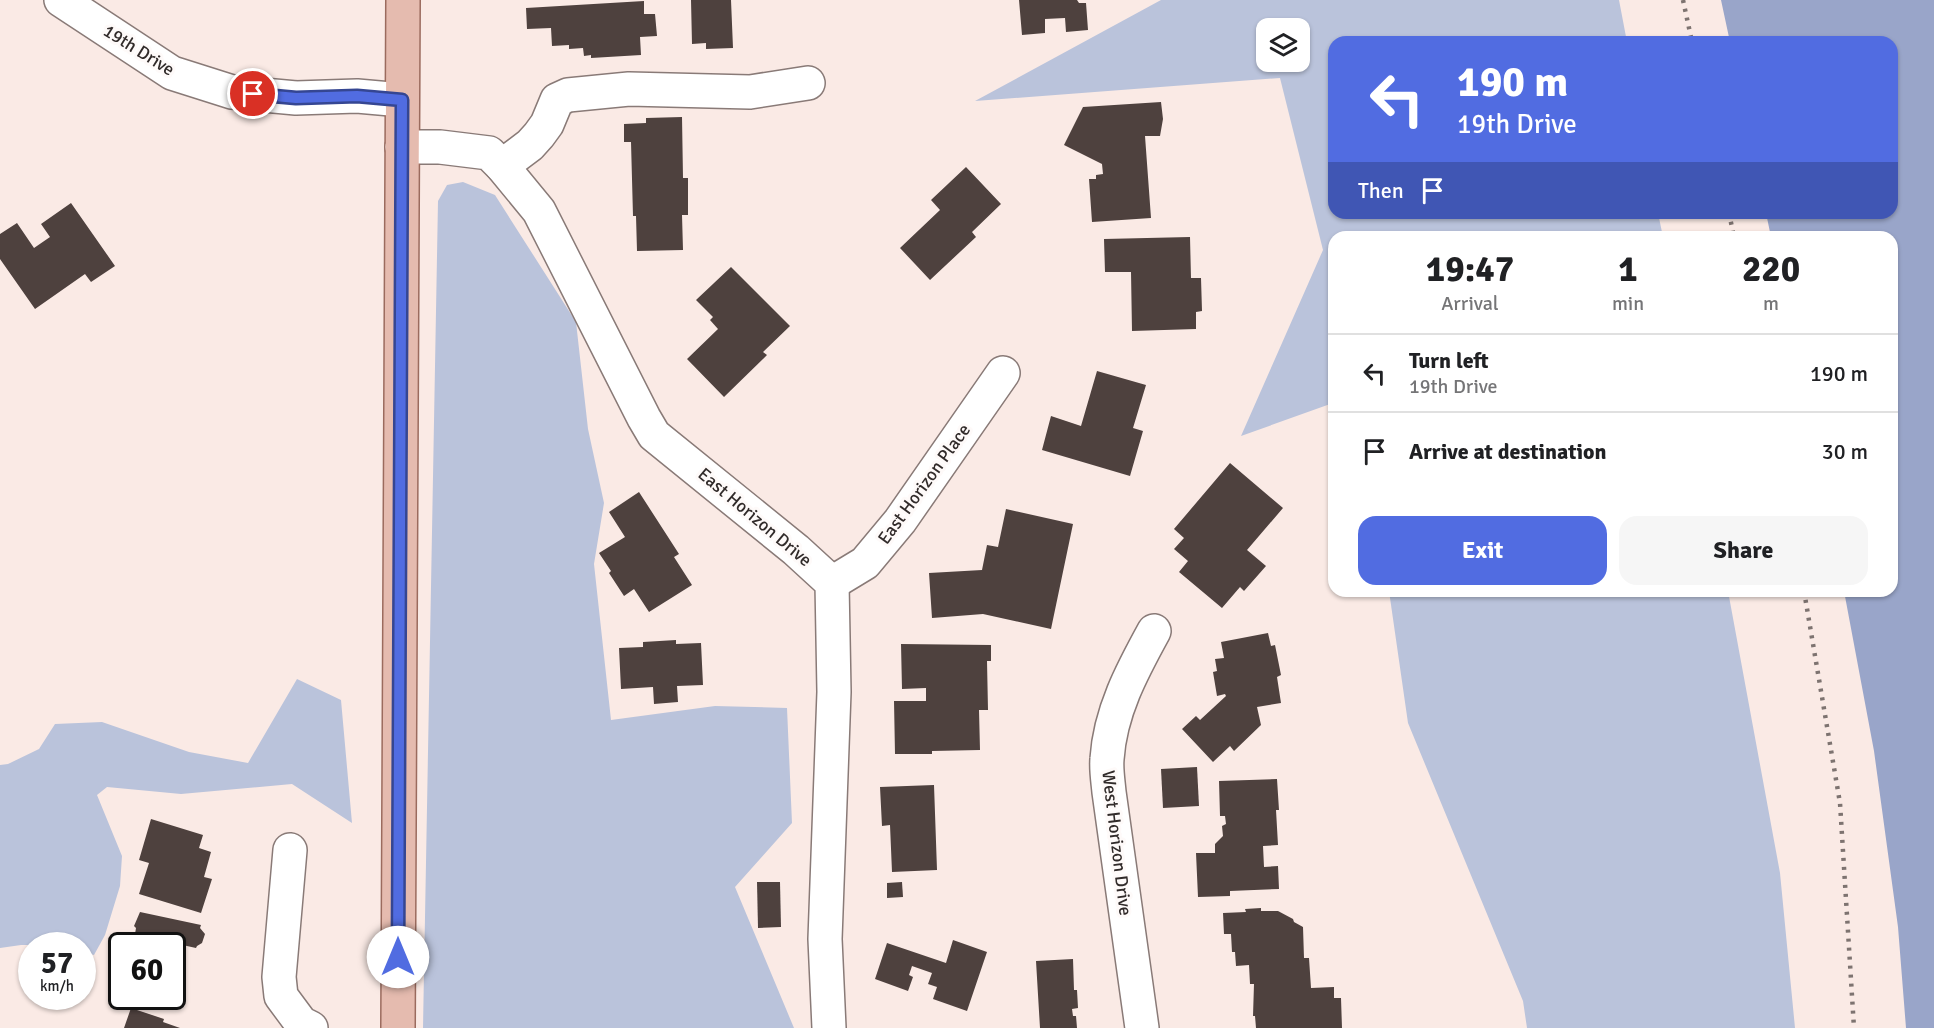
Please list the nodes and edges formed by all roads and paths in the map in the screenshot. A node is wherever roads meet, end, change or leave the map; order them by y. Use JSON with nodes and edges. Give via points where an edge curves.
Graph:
{"nodes":[{"id":1,"x":61,"y":0,"type":"edge"},
{"id":2,"x":403,"y":0,"type":"edge"},
{"id":3,"x":808,"y":83,"type":"dead end"},
{"id":4,"x":402,"y":100,"type":"junction"},
{"id":5,"x":402,"y":147,"type":"junction"},
{"id":6,"x":502,"y":166,"type":"junction"},
{"id":7,"x":1003,"y":373,"type":"dead end"},
{"id":8,"x":832,"y":583,"type":"junction"},
{"id":9,"x":1154,"y":631,"type":"dead end"},
{"id":10,"x":290,"y":850,"type":"dead end"},
{"id":11,"x":311,"y":1028,"type":"edge"},
{"id":12,"x":398,"y":1028,"type":"edge"},
{"id":13,"x":829,"y":1028,"type":"edge"},
{"id":14,"x":1142,"y":1028,"type":"edge"}],
"edges":[{"from":1,"to":4,"type":"street","name":"19th Drive","via":[[172,73],[232,92]]},
{"from":2,"to":4,"type":"main road"},
{"from":3,"to":6,"type":"street","via":[[750,92],[629,89],[568,95],[556,100],[535,140]]},
{"from":4,"to":5,"type":"main road"},
{"from":5,"to":6,"type":"street","name":"East Horizon Drive","via":[[489,153]]},
{"from":5,"to":12,"type":"main road"},
{"from":6,"to":8,"type":"street","name":"East Horizon Drive","via":[[538,211],[654,435]]},
{"from":7,"to":8,"type":"street","name":"East Horizon Place","via":[[900,521],[865,563]]},
{"from":8,"to":13,"type":"street","via":[[834,692],[825,939]]},
{"from":9,"to":14,"type":"street","name":"West Horizon Drive","via":[[1117,705],[1107,760]]},
{"from":10,"to":11,"type":"street","via":[[279,977],[281,996],[301,1023]]}]}
